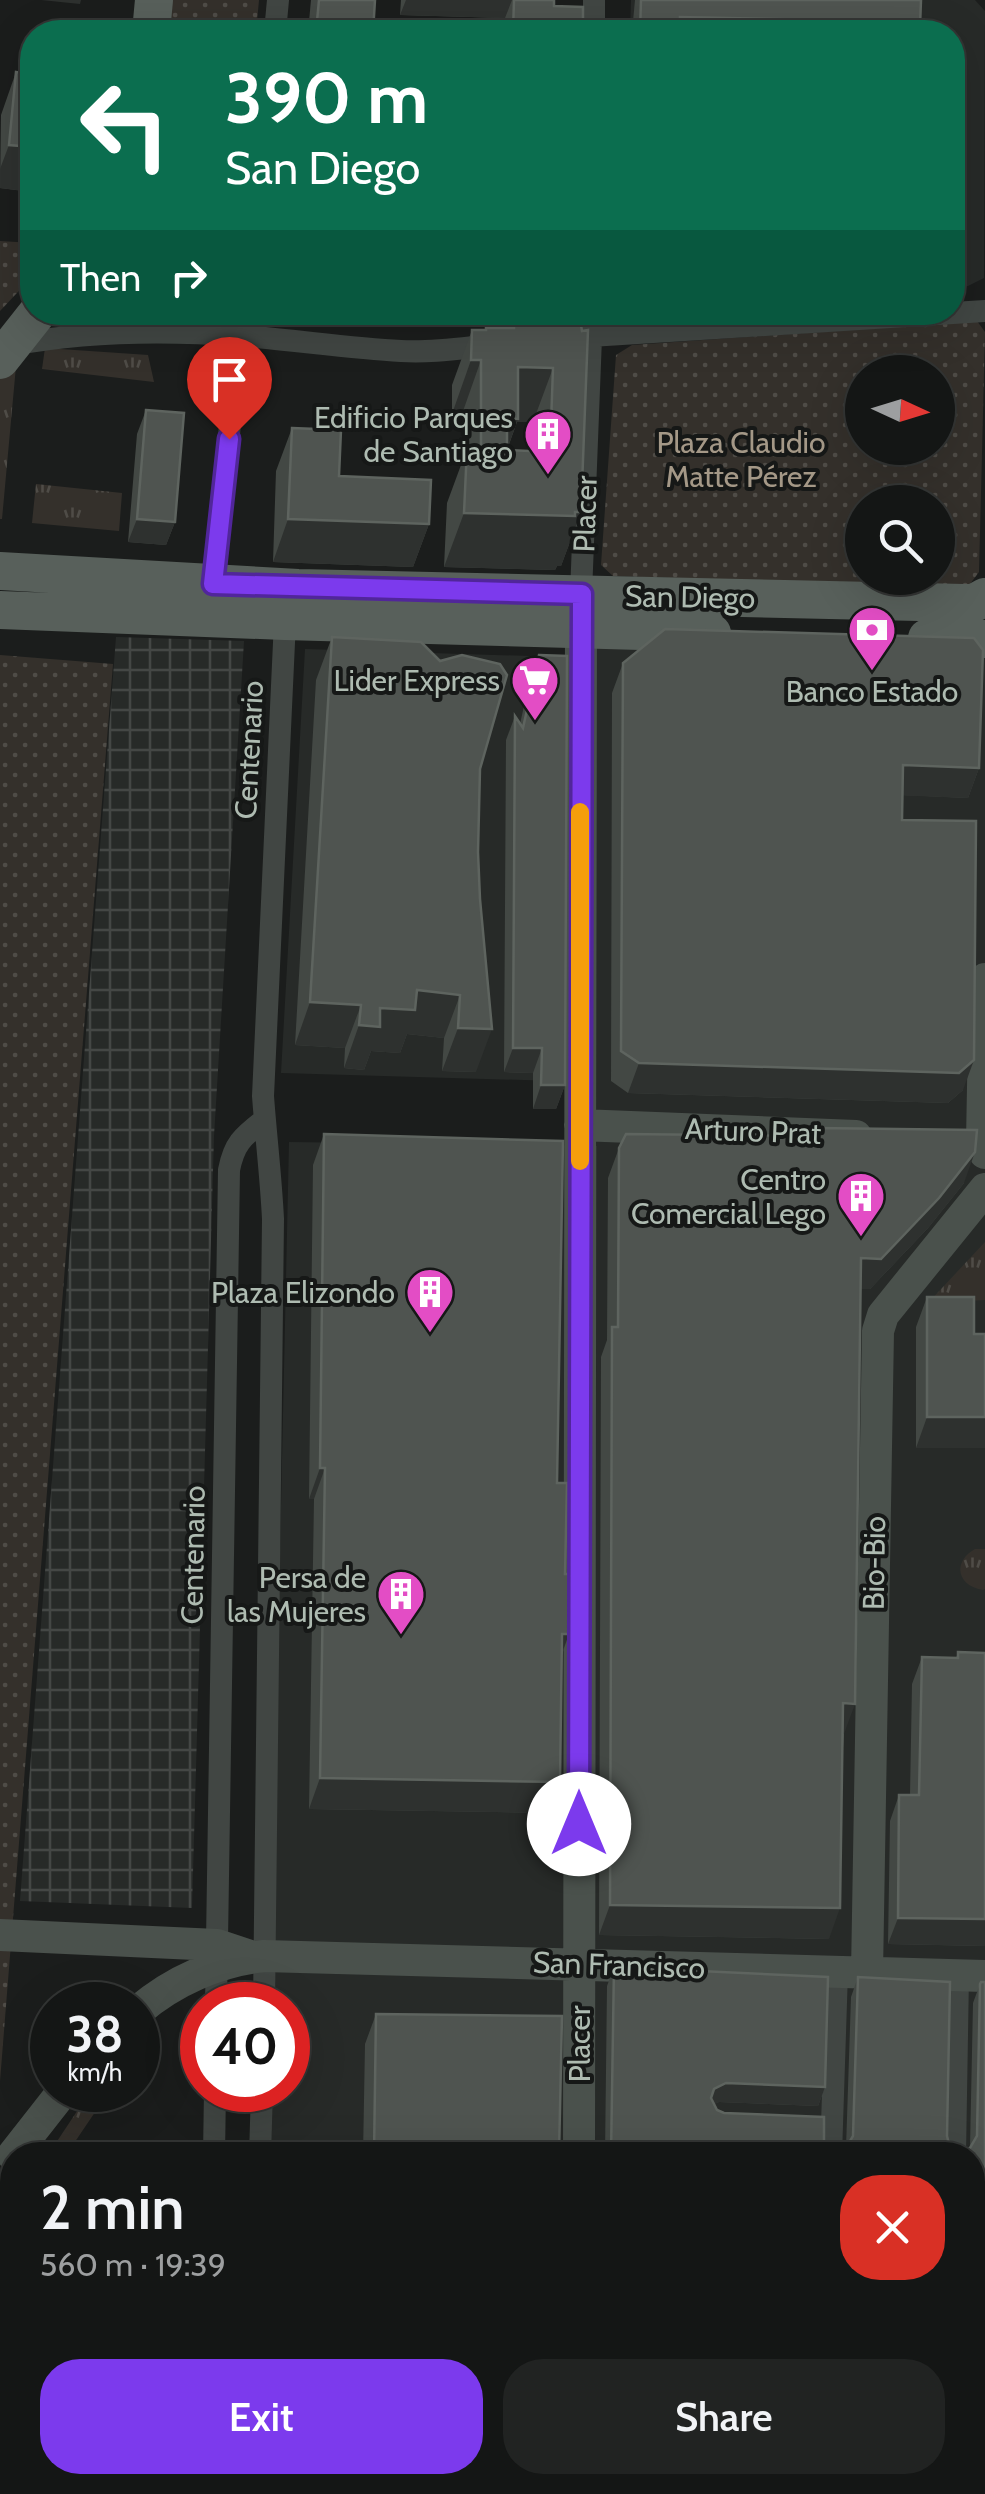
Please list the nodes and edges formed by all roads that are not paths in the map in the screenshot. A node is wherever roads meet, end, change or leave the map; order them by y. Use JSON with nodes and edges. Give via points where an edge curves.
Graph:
{"nodes":[{"id":1,"x":28,"y":325,"type":"edge"},
{"id":2,"x":91,"y":325,"type":"edge"},
{"id":3,"x":226,"y":325,"type":"edge"},
{"id":4,"x":241,"y":325,"type":"edge"},
{"id":5,"x":247,"y":325,"type":"edge"},
{"id":6,"x":588,"y":325,"type":"edge"},
{"id":7,"x":592,"y":325,"type":"edge"},
{"id":8,"x":105,"y":333,"type":"junction"},
{"id":9,"x":6,"y":352,"type":"edge"},
{"id":10,"x":0,"y":571,"type":"edge"},
{"id":11,"x":213,"y":584,"type":"junction"},
{"id":12,"x":985,"y":597,"type":"edge"},
{"id":13,"x":0,"y":610,"type":"edge"},
{"id":14,"x":581,"y":612,"type":"junction"},
{"id":15,"x":285,"y":621,"type":"junction"},
{"id":16,"x":738,"y":633,"type":"edge"},
{"id":17,"x":896,"y":637,"type":"edge"},
{"id":18,"x":985,"y":640,"type":"edge"},
{"id":19,"x":985,"y":979,"type":"edge"},
{"id":20,"x":264,"y":1120,"type":"junction"},
{"id":21,"x":580,"y":1125,"type":"junction"},
{"id":22,"x":887,"y":1137,"type":"edge"},
{"id":23,"x":944,"y":1140,"type":"edge"},
{"id":24,"x":984,"y":1145,"type":"edge"},
{"id":25,"x":985,"y":1189,"type":"edge"},
{"id":26,"x":0,"y":1935,"type":"edge"},
{"id":27,"x":216,"y":1955,"type":"junction"},
{"id":28,"x":259,"y":1957,"type":"junction"},
{"id":29,"x":579,"y":1964,"type":"junction"},
{"id":30,"x":852,"y":1972,"type":"junction"},
{"id":31,"x":972,"y":1975,"type":"edge"},
{"id":32,"x":216,"y":1982,"type":"edge"},
{"id":33,"x":262,"y":1982,"type":"edge"},
{"id":34,"x":160,"y":1996,"type":"edge"},
{"id":35,"x":47,"y":2112,"type":"edge"},
{"id":36,"x":214,"y":2112,"type":"edge"},
{"id":37,"x":261,"y":2112,"type":"edge"},
{"id":38,"x":23,"y":2142,"type":"edge"},
{"id":39,"x":214,"y":2142,"type":"edge"},
{"id":40,"x":260,"y":2142,"type":"edge"},
{"id":41,"x":579,"y":2142,"type":"edge"},
{"id":42,"x":828,"y":2142,"type":"edge"},
{"id":43,"x":956,"y":2142,"type":"edge"}],
"edges":[{"from":1,"to":9,"type":"main road"},
{"from":2,"to":8,"type":"street"},
{"from":3,"to":8,"type":"street"},
{"from":4,"to":11,"type":"street"},
{"from":5,"to":6,"type":"street","via":[[432,352],[531,341]]},
{"from":7,"to":14,"type":"street","name":"Placer"},
{"from":8,"to":9,"type":"street"},
{"from":10,"to":11,"type":"main road","name":"San Diego"},
{"from":11,"to":14,"type":"main road","name":"San Diego"},
{"from":12,"to":14,"type":"main road","name":"San Diego","via":[[974,603]]},
{"from":13,"to":15,"type":"main road","name":"San Diego"},
{"from":14,"to":15,"type":"main road","name":"San Diego"},
{"from":14,"to":16,"type":"main road","name":"San Diego"},
{"from":14,"to":21,"type":"street","name":"Placer"},
{"from":15,"to":20,"type":"street","name":"Centenario"},
{"from":17,"to":18,"type":"main road"},
{"from":19,"to":24,"type":"street"},
{"from":20,"to":27,"type":"street","name":"Centenario","via":[[233,1150],[229,1170]]},
{"from":20,"to":28,"type":"street","name":"Centenario","via":[[273,1220]]},
{"from":21,"to":22,"type":"street","name":"Arturo Prat"},
{"from":21,"to":29,"type":"street","name":"Placer"},
{"from":23,"to":24,"type":"street"},
{"from":25,"to":30,"type":"street","name":"Bio-Bio","via":[[878,1331]]},
{"from":26,"to":27,"type":"street","name":"San Francisco"},
{"from":27,"to":28,"type":"street","name":"San Francisco"},
{"from":27,"to":32,"type":"street","name":"Centenario"},
{"from":27,"to":34,"type":"street"},
{"from":28,"to":29,"type":"street","name":"San Francisco"},
{"from":28,"to":33,"type":"street","name":"Centenario"},
{"from":29,"to":30,"type":"street","name":"San Francisco"},
{"from":29,"to":41,"type":"street","name":"Placer"},
{"from":30,"to":31,"type":"street","name":"San Francisco"},
{"from":30,"to":42,"type":"street","via":[[823,2121]]},
{"from":31,"to":43,"type":"street"},
{"from":35,"to":38,"type":"street"},
{"from":36,"to":39,"type":"street"},
{"from":37,"to":40,"type":"street"}]}
